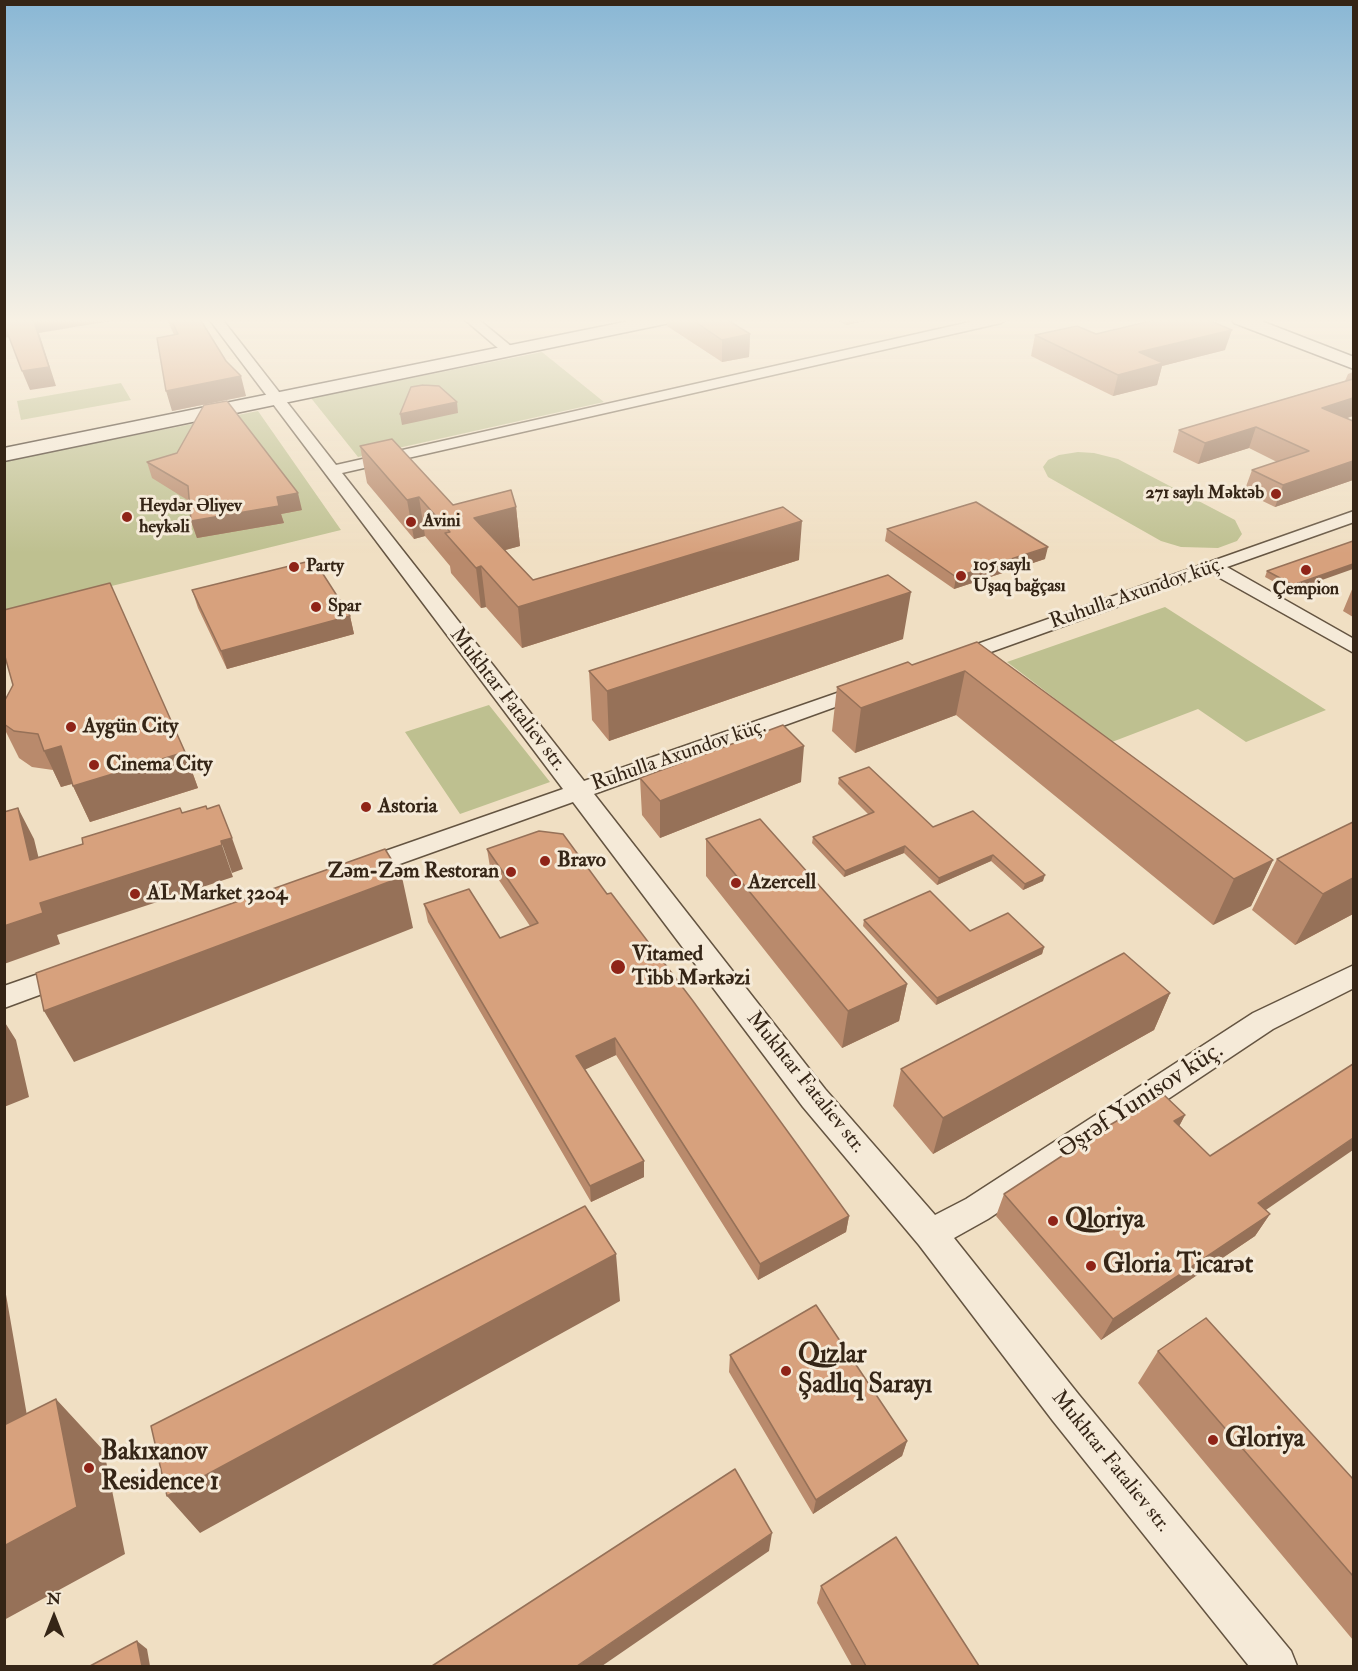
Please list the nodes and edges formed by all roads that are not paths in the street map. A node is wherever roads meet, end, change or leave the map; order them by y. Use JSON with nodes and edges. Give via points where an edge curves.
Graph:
{"nodes":[{"id":1,"x":274,"y":397,"type":"edge"},
{"id":2,"x":290,"y":397,"type":"edge"},
{"id":3,"x":657,"y":397,"type":"edge"},
{"id":4,"x":276,"y":400,"type":"junction"},
{"id":5,"x":4,"y":455,"type":"edge"},
{"id":6,"x":330,"y":471,"type":"junction"},
{"id":7,"x":1353,"y":516,"type":"edge"},
{"id":8,"x":1213,"y":567,"type":"junction"},
{"id":9,"x":1353,"y":647,"type":"edge"},
{"id":10,"x":939,"y":664,"type":"edge"},
{"id":11,"x":882,"y":684,"type":"edge"},
{"id":12,"x":577,"y":791,"type":"junction"},
{"id":13,"x":336,"y":878,"type":"edge"},
{"id":14,"x":88,"y":967,"type":"edge"},
{"id":15,"x":1353,"y":975,"type":"edge"},
{"id":16,"x":4,"y":997,"type":"edge"},
{"id":17,"x":931,"y":1234,"type":"junction"},
{"id":18,"x":1276,"y":1666,"type":"edge"}],
"edges":[{"from":1,"to":4,"type":"street","name":"Mukhtar Fataliev str."},
{"from":2,"to":4,"type":"street"},
{"from":3,"to":6,"type":"street"},
{"from":4,"to":5,"type":"street"},
{"from":4,"to":6,"type":"street","name":"Mukhtar Fataliev str."},
{"from":6,"to":12,"type":"street","name":"Mukhtar Fataliev str."},
{"from":7,"to":8,"type":"street","name":"Ruhulla Axundov küç."},
{"from":8,"to":9,"type":"street"},
{"from":8,"to":10,"type":"street","name":"Ruhulla Axundov küç."},
{"from":11,"to":12,"type":"street","name":"Ruhulla Axundov küç."},
{"from":12,"to":13,"type":"street","name":"Ruhulla Axundov küç."},
{"from":12,"to":17,"type":"street","name":"Mukhtar Fataliev str.","via":[[814,1098]]},
{"from":14,"to":16,"type":"street"},
{"from":15,"to":17,"type":"street","name":"Əşrəf Yunisov küç.","via":[[1263,1021],[977,1209]]},
{"from":17,"to":18,"type":"street","name":"Mukhtar Fataliev str.","via":[[1066,1408]]}]}
